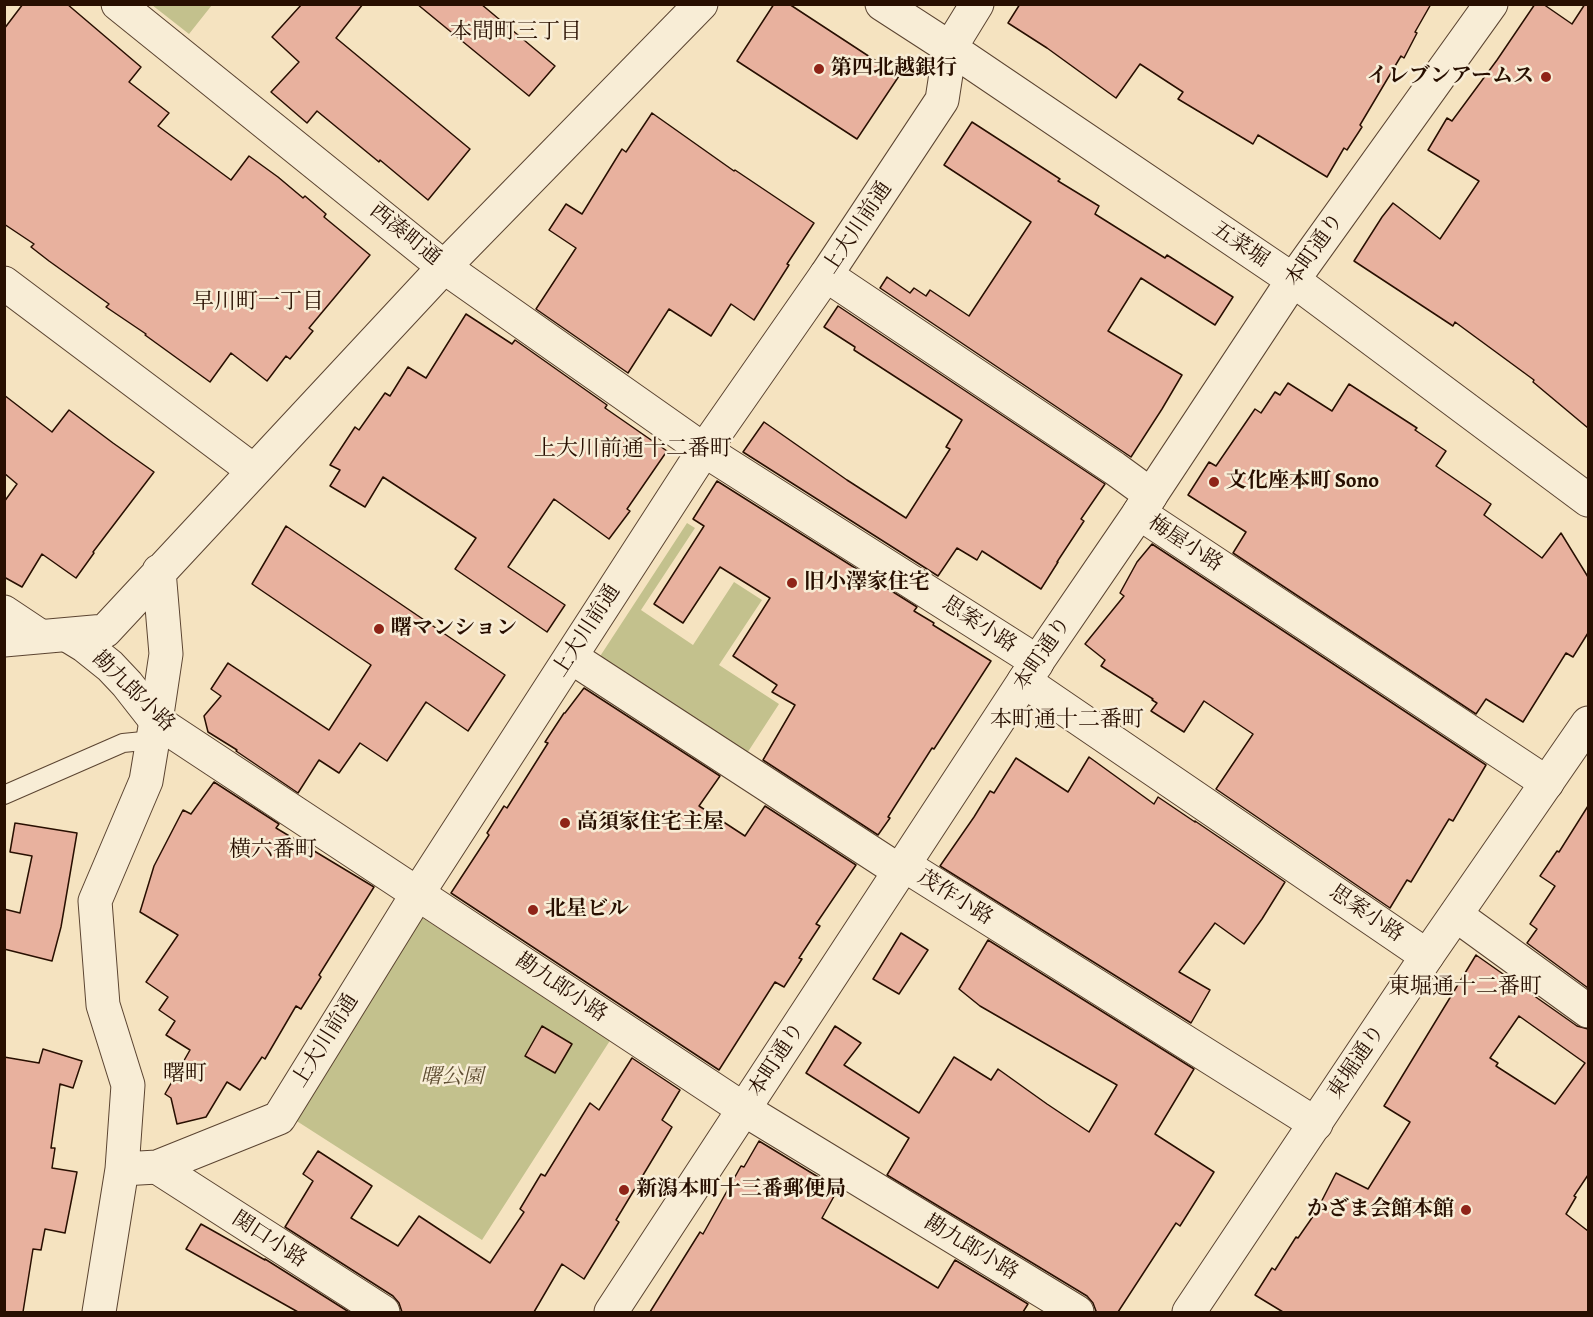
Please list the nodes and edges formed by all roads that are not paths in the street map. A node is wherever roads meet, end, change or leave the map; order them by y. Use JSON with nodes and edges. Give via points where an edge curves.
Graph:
{"nodes":[{"id":1,"x":118,"y":4,"type":"edge"},
{"id":2,"x":701,"y":4,"type":"edge"},
{"id":3,"x":882,"y":4,"type":"edge"},
{"id":4,"x":977,"y":4,"type":"edge"},
{"id":5,"x":1491,"y":4,"type":"edge"},
{"id":6,"x":950,"y":48,"type":"junction"},
{"id":7,"x":444,"y":267,"type":"junction"},
{"id":8,"x":826,"y":275,"type":"junction"},
{"id":9,"x":1293,"y":280,"type":"junction"},
{"id":10,"x":4,"y":283,"type":"edge"},
{"id":11,"x":704,"y":450,"type":"junction"},
{"id":12,"x":254,"y":471,"type":"junction"},
{"id":13,"x":1588,"y":500,"type":"edge"},
{"id":14,"x":1145,"y":504,"type":"junction"},
{"id":15,"x":159,"y":571,"type":"junction"},
{"id":16,"x":4,"y":612,"type":"edge"},
{"id":17,"x":53,"y":636,"type":"junction"},
{"id":18,"x":4,"y":640,"type":"edge"},
{"id":19,"x":571,"y":657,"type":"junction"},
{"id":20,"x":1031,"y":672,"type":"junction"},
{"id":21,"x":1588,"y":723,"type":"edge"},
{"id":22,"x":155,"y":730,"type":"junction"},
{"id":23,"x":1547,"y":783,"type":"junction"},
{"id":24,"x":4,"y":795,"type":"edge"},
{"id":25,"x":903,"y":869,"type":"junction"},
{"id":26,"x":418,"y":893,"type":"junction"},
{"id":27,"x":1456,"y":915,"type":"junction"},
{"id":28,"x":1427,"y":956,"type":"junction"},
{"id":29,"x":1588,"y":1011,"type":"edge"},
{"id":30,"x":745,"y":1110,"type":"junction"},
{"id":31,"x":1316,"y":1124,"type":"junction"},
{"id":32,"x":157,"y":1167,"type":"junction"},
{"id":33,"x":122,"y":1169,"type":"junction"},
{"id":34,"x":620,"y":1310,"type":"edge"},
{"id":35,"x":99,"y":1312,"type":"edge"},
{"id":36,"x":382,"y":1312,"type":"edge"},
{"id":37,"x":1077,"y":1312,"type":"edge"},
{"id":38,"x":1189,"y":1312,"type":"edge"}],
"edges":[{"from":1,"to":7,"type":"street","name":"西湊町通"},
{"from":2,"to":7,"type":"street"},
{"from":3,"to":6,"type":"street","name":"五菜堀"},
{"from":4,"to":6,"type":"street","name":"上大川前通"},
{"from":5,"to":9,"type":"street","name":"本町通り"},
{"from":6,"to":8,"type":"street","name":"上大川前通","via":[[942,100]]},
{"from":6,"to":9,"type":"street","name":"五菜堀"},
{"from":7,"to":11,"type":"street","name":"西湊町通"},
{"from":7,"to":12,"type":"street"},
{"from":8,"to":11,"type":"street","name":"上大川前通"},
{"from":8,"to":14,"type":"street","name":"梅屋小路","via":[[1114,468]]},
{"from":9,"to":13,"type":"street","name":"五菜堀"},
{"from":9,"to":14,"type":"street","name":"本町通り"},
{"from":10,"to":12,"type":"street"},
{"from":11,"to":19,"type":"street","name":"上大川前通"},
{"from":11,"to":20,"type":"street","name":"思案小路","via":[[1022,652]]},
{"from":12,"to":15,"type":"street"},
{"from":14,"to":20,"type":"street","name":"本町通り"},
{"from":14,"to":23,"type":"street","name":"梅屋小路"},
{"from":15,"to":17,"type":"street","via":[[105,631]]},
{"from":15,"to":22,"type":"street","via":[[166,654]]},
{"from":16,"to":17,"type":"street","name":"勘九郎小路"},
{"from":17,"to":18,"type":"street"},
{"from":17,"to":22,"type":"street","name":"勘九郎小路","via":[[85,646],[110,666],[127,684]]},
{"from":19,"to":25,"type":"street","name":"茂作小路"},
{"from":19,"to":26,"type":"street","name":"上大川前通"},
{"from":20,"to":25,"type":"street","name":"本町通り"},
{"from":20,"to":28,"type":"street","name":"思案小路"},
{"from":21,"to":23,"type":"street","name":"東堀通り"},
{"from":22,"to":24,"type":"lane"},
{"from":22,"to":26,"type":"street","name":"勘九郎小路"},
{"from":22,"to":33,"type":"street","via":[[146,781],[95,901],[103,1005],[128,1085]]},
{"from":23,"to":27,"type":"street","name":"東堀通り"},
{"from":25,"to":30,"type":"street","name":"本町通り"},
{"from":25,"to":31,"type":"street","name":"茂作小路"},
{"from":26,"to":30,"type":"street","name":"勘九郎小路"},
{"from":26,"to":32,"type":"street","name":"上大川前通","via":[[279,1118]]},
{"from":27,"to":28,"type":"street","name":"東堀通り"},
{"from":27,"to":29,"type":"street"},
{"from":28,"to":31,"type":"street","name":"東堀通り"},
{"from":30,"to":34,"type":"street","name":"本町通り"},
{"from":30,"to":37,"type":"street","name":"勘九郎小路"},
{"from":31,"to":38,"type":"street","name":"東堀通り"},
{"from":32,"to":33,"type":"street","name":"上大川前通"},
{"from":32,"to":36,"type":"street","name":"関口小路"},
{"from":33,"to":35,"type":"street"}]}
